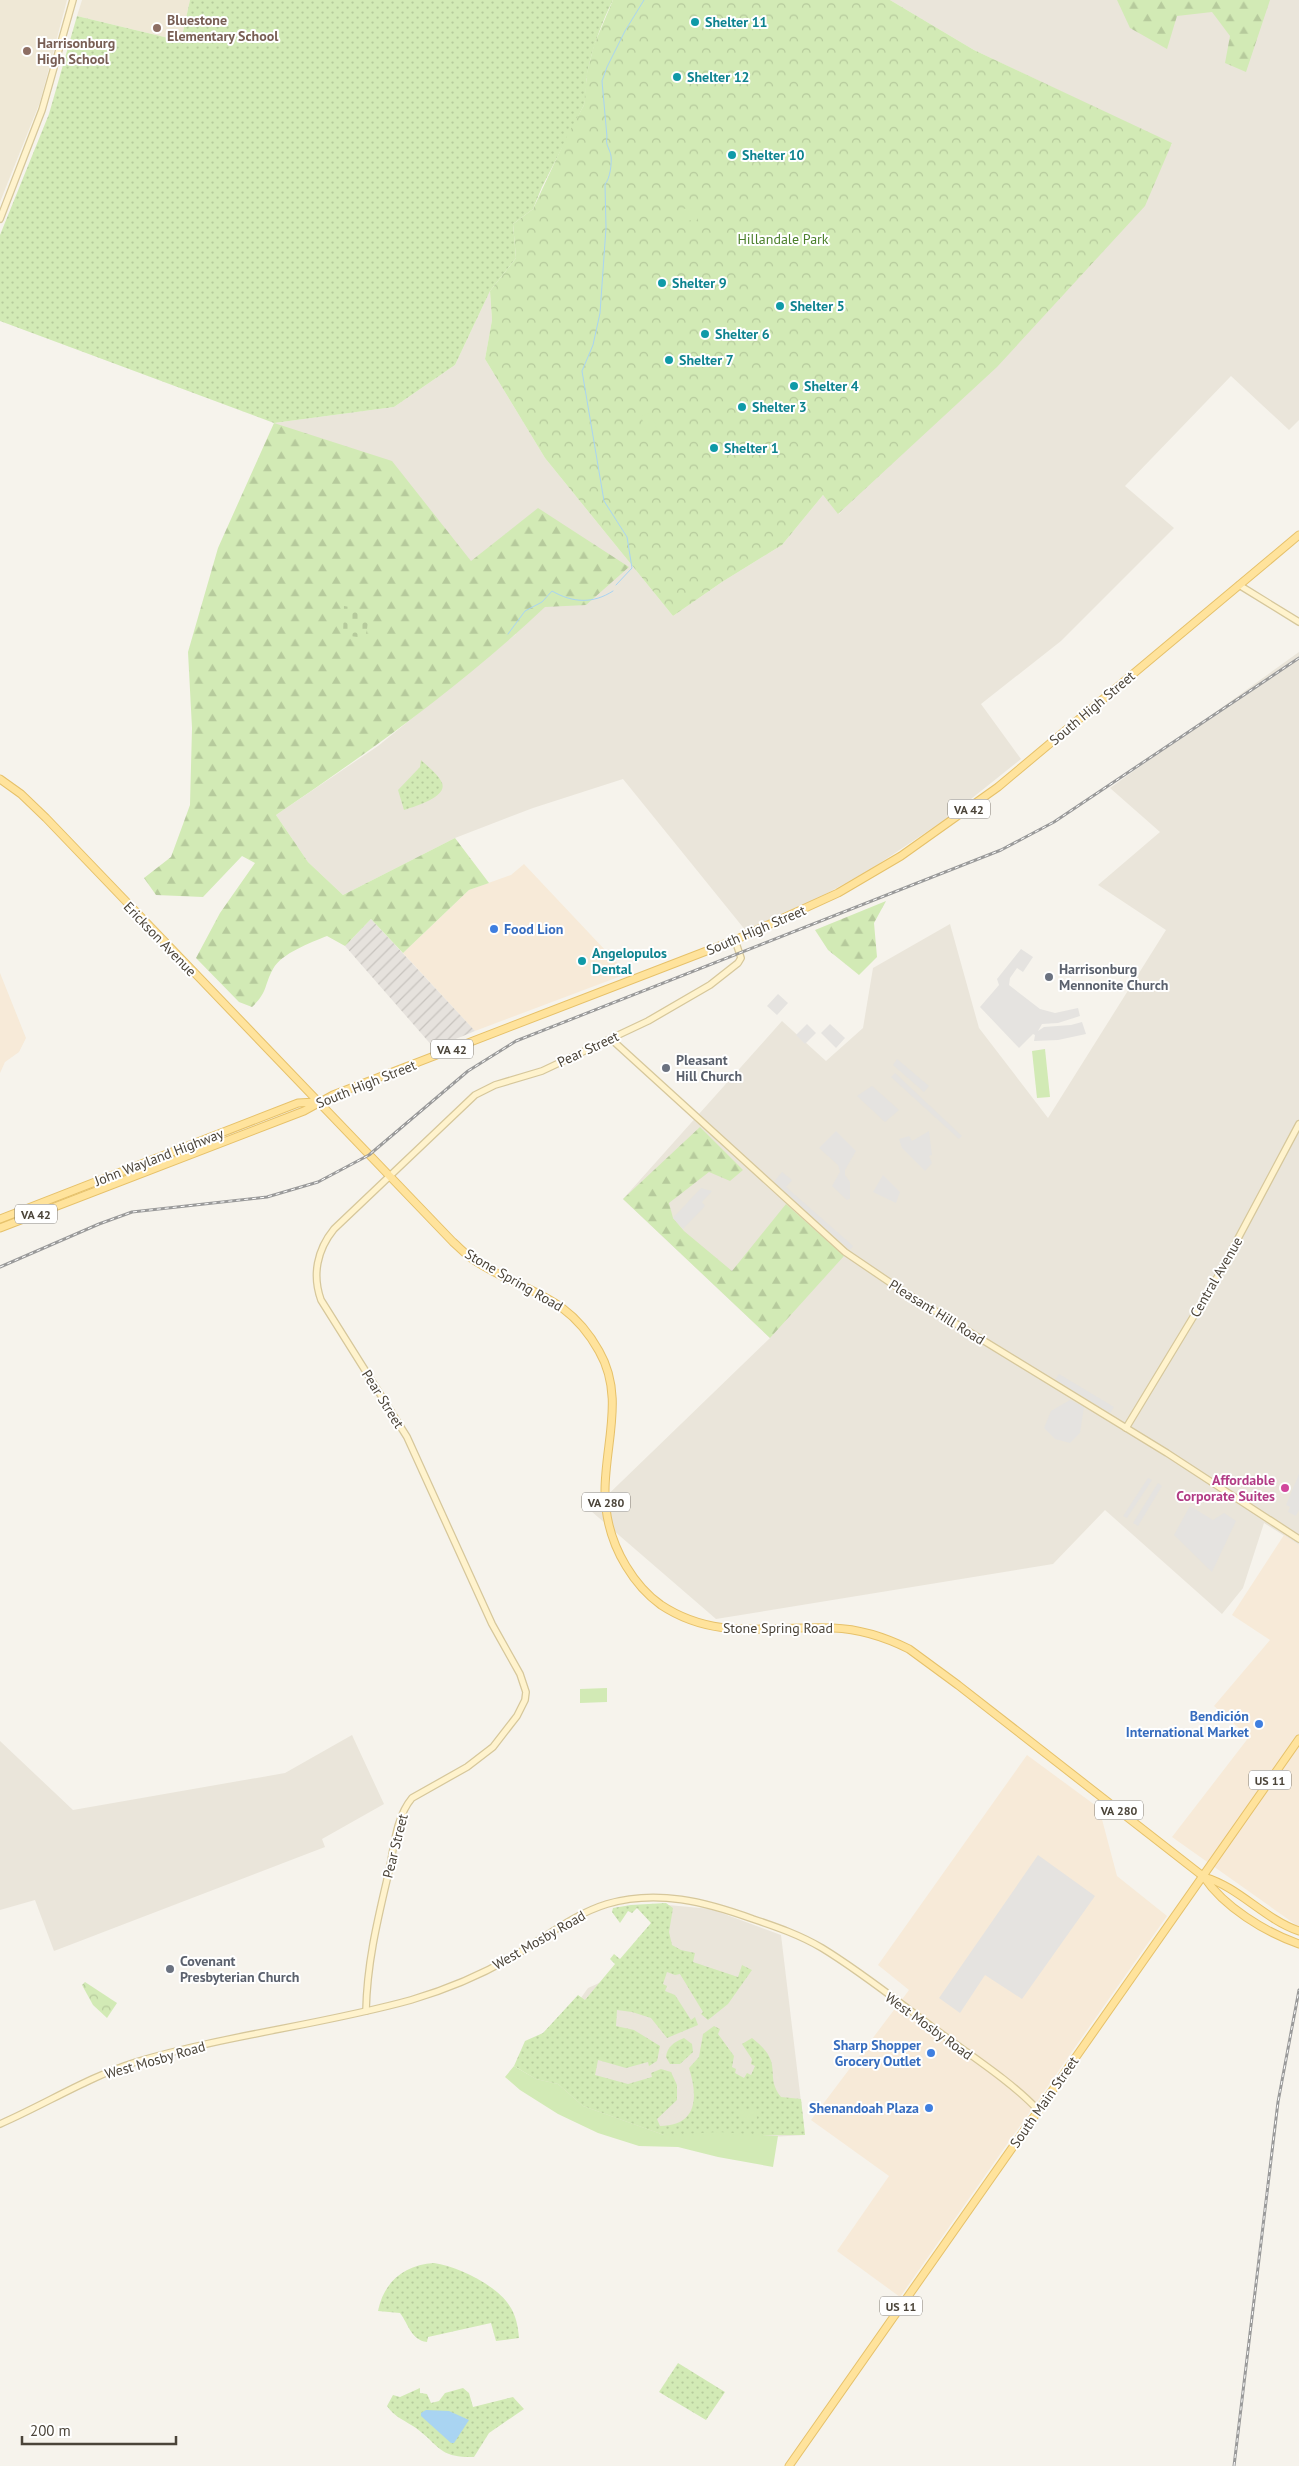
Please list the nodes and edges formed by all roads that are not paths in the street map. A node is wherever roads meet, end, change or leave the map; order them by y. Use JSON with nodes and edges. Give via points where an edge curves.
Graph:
{"nodes":[{"id":1,"x":73,"y":0,"type":"edge"},
{"id":2,"x":0,"y":219,"type":"edge"},
{"id":3,"x":1299,"y":535,"type":"edge"},
{"id":4,"x":1239,"y":585,"type":"junction"},
{"id":5,"x":1299,"y":622,"type":"edge"},
{"id":6,"x":0,"y":779,"type":"edge"},
{"id":7,"x":735,"y":940,"type":"junction"},
{"id":8,"x":611,"y":1039,"type":"junction"},
{"id":9,"x":319,"y":1101,"type":"junction"},
{"id":10,"x":1299,"y":1124,"type":"edge"},
{"id":11,"x":389,"y":1176,"type":"junction"},
{"id":12,"x":130,"y":1178,"type":"joint"},
{"id":13,"x":0,"y":1219,"type":"edge"},
{"id":14,"x":0,"y":1228,"type":"edge"},
{"id":15,"x":1126,"y":1428,"type":"junction"},
{"id":16,"x":1299,"y":1539,"type":"edge"},
{"id":17,"x":1299,"y":1739,"type":"edge"},
{"id":18,"x":1204,"y":1877,"type":"junction"},
{"id":19,"x":1299,"y":1932,"type":"edge"},
{"id":20,"x":1299,"y":1944,"type":"edge"},
{"id":21,"x":366,"y":2011,"type":"junction"},
{"id":22,"x":1038,"y":2110,"type":"junction"},
{"id":23,"x":0,"y":2124,"type":"edge"},
{"id":24,"x":790,"y":2466,"type":"edge"}],
"edges":[{"from":1,"to":2,"type":"street","via":[[42,110]]},
{"from":3,"to":4,"type":"main road","name":"South High Street","number":"VA 42"},
{"from":4,"to":5,"type":"street"},
{"from":4,"to":7,"type":"main road","name":"South High Street","number":"VA 42","via":[[998,787],[941,830],[838,893]]},
{"from":6,"to":9,"type":"main road","name":"Erickson Avenue","via":[[46,818]]},
{"from":7,"to":8,"type":"street","name":"Pear Street","via":[[740,958],[732,970]]},
{"from":7,"to":9,"type":"main road","name":"South High Street","number":"VA 42"},
{"from":8,"to":11,"type":"street","name":"Pear Street","via":[[475,1095]]},
{"from":8,"to":15,"type":"street","name":"Pleasant Hill Road","via":[[845,1252]]},
{"from":9,"to":11,"type":"main road","name":"Stone Spring Road","number":"VA 280"},
{"from":9,"to":12,"type":"main road","name":"South High Street","number":"VA 42","via":[[304,1111]]},
{"from":9,"to":13,"type":"main road","name":"John Wayland Highway","number":"VA 42","via":[[298,1103]]},
{"from":10,"to":15,"type":"street","name":"Central Avenue","via":[[1218,1276]]},
{"from":11,"to":18,"type":"main road","name":"Stone Spring Road","number":"VA 280","via":[[474,1260],[549,1297],[574,1316],[588,1334],[606,1367],[613,1395],[605,1490],[607,1519],[619,1554],[630,1572],[660,1604],[686,1620],[712,1627],[743,1630],[833,1628],[868,1633],[896,1643],[921,1656]]},
{"from":11,"to":21,"type":"street","name":"Pear Street","via":[[326,1239],[316,1266],[318,1293],[407,1437],[526,1692],[517,1716],[493,1747],[467,1768],[412,1798],[404,1810],[372,1948]]},
{"from":12,"to":14,"type":"main road","name":"John Wayland Highway","number":"VA 42"},
{"from":15,"to":16,"type":"street","name":"Pleasant Hill Road"},
{"from":17,"to":18,"type":"main road","name":"South Main Street","number":"US 11"},
{"from":18,"to":19,"type":"main road","name":"Stone Spring Road","number":"VA 280","via":[[1219,1881],[1273,1919]]},
{"from":18,"to":20,"type":"main road","name":"Stone Spring Road","number":"VA 280","via":[[1212,1889],[1243,1913]]},
{"from":18,"to":22,"type":"main road","name":"South Main Street","number":"US 11"},
{"from":21,"to":22,"type":"street","name":"West Mosby Road","via":[[468,1980],[603,1905],[642,1898],[694,1901],[782,1929],[823,1948],[962,2049]]},
{"from":21,"to":23,"type":"street","name":"West Mosby Road","via":[[136,2062],[93,2078]]},
{"from":22,"to":24,"type":"main road","name":"South Main Street","number":"US 11"}]}
